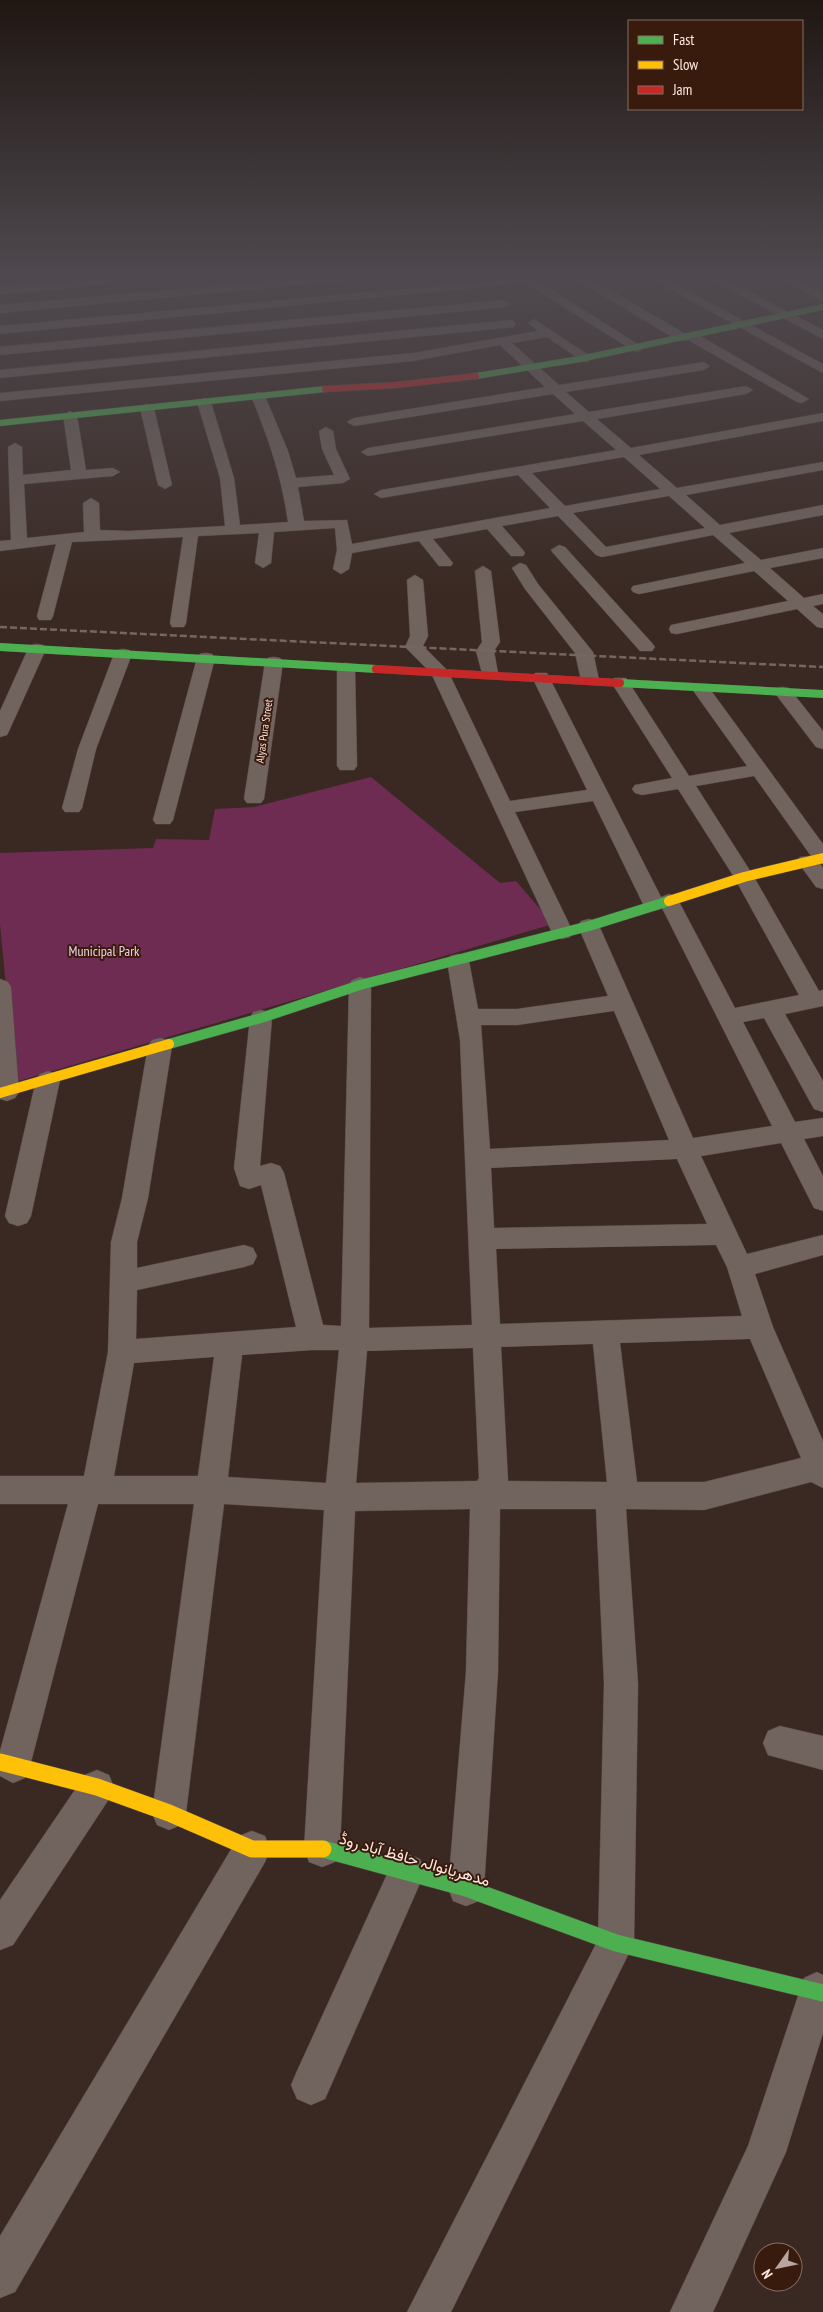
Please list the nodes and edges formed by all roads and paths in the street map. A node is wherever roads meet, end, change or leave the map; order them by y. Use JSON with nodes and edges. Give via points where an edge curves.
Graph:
{"nodes":[{"id":1,"x":144,"y":383,"type":"edge"},
{"id":2,"x":241,"y":383,"type":"edge"},
{"id":3,"x":431,"y":383,"type":"edge"},
{"id":4,"x":554,"y":383,"type":"edge"},
{"id":5,"x":559,"y":383,"type":"edge"},
{"id":6,"x":600,"y":383,"type":"edge"},
{"id":7,"x":772,"y":383,"type":"edge"},
{"id":8,"x":563,"y":389,"type":"junction"},
{"id":9,"x":746,"y":390,"type":"dead end"},
{"id":10,"x":816,"y":396,"type":"dead end"},
{"id":11,"x":0,"y":397,"type":"edge"},
{"id":12,"x":251,"y":397,"type":"junction"},
{"id":13,"x":802,"y":399,"type":"junction"},
{"id":14,"x":204,"y":402,"type":"junction"},
{"id":15,"x":784,"y":403,"type":"dead end"},
{"id":16,"x":147,"y":408,"type":"junction"},
{"id":17,"x":70,"y":415,"type":"junction"},
{"id":18,"x":593,"y":415,"type":"junction"},
{"id":19,"x":823,"y":417,"type":"edge"},
{"id":20,"x":354,"y":422,"type":"dead end"},
{"id":21,"x":0,"y":423,"type":"edge"},
{"id":22,"x":813,"y":425,"type":"edge"},
{"id":23,"x":326,"y":432,"type":"dead end"},
{"id":24,"x":15,"y":447,"type":"dead end"},
{"id":25,"x":368,"y":452,"type":"dead end"},
{"id":26,"x":636,"y":455,"type":"junction"},
{"id":27,"x":823,"y":466,"type":"edge"},
{"id":28,"x":522,"y":471,"type":"junction"},
{"id":29,"x":113,"y":472,"type":"dead end"},
{"id":30,"x":79,"y":474,"type":"junction"},
{"id":31,"x":18,"y":480,"type":"junction"},
{"id":32,"x":290,"y":483,"type":"junction"},
{"id":33,"x":165,"y":485,"type":"dead end"},
{"id":34,"x":674,"y":490,"type":"junction"},
{"id":35,"x":381,"y":494,"type":"dead end"},
{"id":36,"x":91,"y":503,"type":"dead end"},
{"id":37,"x":559,"y":509,"type":"junction"},
{"id":38,"x":823,"y":510,"type":"edge"},
{"id":39,"x":492,"y":525,"type":"junction"},
{"id":40,"x":297,"y":527,"type":"junction"},
{"id":41,"x":267,"y":528,"type":"junction"},
{"id":42,"x":723,"y":529,"type":"junction"},
{"id":43,"x":233,"y":530,"type":"junction"},
{"id":44,"x":191,"y":532,"type":"junction"},
{"id":45,"x":92,"y":536,"type":"junction"},
{"id":46,"x":423,"y":536,"type":"junction"},
{"id":47,"x":65,"y":539,"type":"junction"},
{"id":48,"x":19,"y":544,"type":"junction"},
{"id":49,"x":0,"y":546,"type":"edge"},
{"id":50,"x":345,"y":550,"type":"junction"},
{"id":51,"x":559,"y":550,"type":"dead end"},
{"id":52,"x":823,"y":552,"type":"edge"},
{"id":53,"x":263,"y":563,"type":"dead end"},
{"id":54,"x":445,"y":563,"type":"dead end"},
{"id":55,"x":764,"y":565,"type":"junction"},
{"id":56,"x":341,"y":569,"type":"dead end"},
{"id":57,"x":482,"y":571,"type":"dead end"},
{"id":58,"x":414,"y":580,"type":"dead end"},
{"id":59,"x":639,"y":588,"type":"dead end"},
{"id":60,"x":816,"y":603,"type":"edge"},
{"id":61,"x":45,"y":616,"type":"dead end"},
{"id":62,"x":178,"y":623,"type":"dead end"},
{"id":63,"x":823,"y":623,"type":"edge"},
{"id":64,"x":677,"y":629,"type":"dead end"},
{"id":65,"x":646,"y":646,"type":"dead end"},
{"id":66,"x":0,"y":647,"type":"edge"},
{"id":67,"x":37,"y":649,"type":"junction"},
{"id":68,"x":123,"y":654,"type":"junction"},
{"id":69,"x":206,"y":658,"type":"junction"},
{"id":70,"x":274,"y":662,"type":"junction"},
{"id":71,"x":346,"y":668,"type":"junction"},
{"id":72,"x":440,"y":671,"type":"junction"},
{"id":73,"x":489,"y":674,"type":"junction"},
{"id":74,"x":541,"y":676,"type":"junction"},
{"id":75,"x":590,"y":680,"type":"junction"},
{"id":76,"x":620,"y":682,"type":"junction"},
{"id":77,"x":701,"y":689,"type":"junction"},
{"id":78,"x":783,"y":692,"type":"junction"},
{"id":79,"x":823,"y":694,"type":"edge"},
{"id":80,"x":0,"y":733,"type":"edge"},
{"id":81,"x":823,"y":742,"type":"edge"},
{"id":82,"x":348,"y":766,"type":"dead end"},
{"id":83,"x":759,"y":770,"type":"junction"},
{"id":84,"x":684,"y":782,"type":"junction"},
{"id":85,"x":642,"y":790,"type":"dead end"},
{"id":86,"x":599,"y":794,"type":"junction"},
{"id":87,"x":254,"y":799,"type":"dead end"},
{"id":88,"x":72,"y":808,"type":"dead end"},
{"id":89,"x":504,"y":808,"type":"junction"},
{"id":90,"x":163,"y":820,"type":"dead end"},
{"id":91,"x":817,"y":859,"type":"edge"},
{"id":92,"x":744,"y":878,"type":"junction"},
{"id":93,"x":823,"y":882,"type":"edge"},
{"id":94,"x":662,"y":902,"type":"junction"},
{"id":95,"x":589,"y":926,"type":"junction"},
{"id":96,"x":562,"y":932,"type":"junction"},
{"id":97,"x":458,"y":961,"type":"junction"},
{"id":98,"x":360,"y":985,"type":"junction"},
{"id":99,"x":0,"y":987,"type":"edge"},
{"id":100,"x":818,"y":999,"type":"edge"},
{"id":101,"x":620,"y":1002,"type":"junction"},
{"id":102,"x":771,"y":1008,"type":"junction"},
{"id":103,"x":468,"y":1017,"type":"junction"},
{"id":104,"x":730,"y":1017,"type":"junction"},
{"id":105,"x":261,"y":1018,"type":"junction"},
{"id":106,"x":160,"y":1046,"type":"junction"},
{"id":107,"x":48,"y":1080,"type":"junction"},
{"id":108,"x":3,"y":1092,"type":"edge"},
{"id":109,"x":823,"y":1103,"type":"edge"},
{"id":110,"x":823,"y":1127,"type":"edge"},
{"id":111,"x":788,"y":1133,"type":"junction"},
{"id":112,"x":685,"y":1149,"type":"junction"},
{"id":113,"x":478,"y":1159,"type":"junction"},
{"id":114,"x":823,"y":1202,"type":"edge"},
{"id":115,"x":18,"y":1216,"type":"dead end"},
{"id":116,"x":724,"y":1234,"type":"junction"},
{"id":117,"x":483,"y":1239,"type":"junction"},
{"id":118,"x":823,"y":1245,"type":"edge"},
{"id":119,"x":244,"y":1256,"type":"dead end"},
{"id":120,"x":740,"y":1267,"type":"junction"},
{"id":121,"x":123,"y":1282,"type":"junction"},
{"id":122,"x":759,"y":1327,"type":"junction"},
{"id":123,"x":606,"y":1331,"type":"junction"},
{"id":124,"x":486,"y":1334,"type":"junction"},
{"id":125,"x":312,"y":1338,"type":"junction"},
{"id":126,"x":354,"y":1340,"type":"junction"},
{"id":127,"x":230,"y":1343,"type":"junction"},
{"id":128,"x":122,"y":1352,"type":"junction"},
{"id":129,"x":822,"y":1469,"type":"edge"},
{"id":130,"x":92,"y":1489,"type":"junction"},
{"id":131,"x":0,"y":1490,"type":"edge"},
{"id":132,"x":210,"y":1490,"type":"junction"},
{"id":133,"x":485,"y":1495,"type":"junction"},
{"id":134,"x":617,"y":1496,"type":"junction"},
{"id":135,"x":340,"y":1497,"type":"junction"},
{"id":136,"x":780,"y":1743,"type":"dead end"},
{"id":137,"x":823,"y":1752,"type":"edge"},
{"id":138,"x":6,"y":1764,"type":"edge"},
{"id":139,"x":97,"y":1787,"type":"junction"},
{"id":140,"x":169,"y":1813,"type":"junction"},
{"id":141,"x":252,"y":1849,"type":"junction"},
{"id":142,"x":322,"y":1849,"type":"junction"},
{"id":143,"x":407,"y":1872,"type":"junction"},
{"id":144,"x":466,"y":1888,"type":"junction"},
{"id":145,"x":0,"y":1932,"type":"edge"},
{"id":146,"x":616,"y":1943,"type":"junction"},
{"id":147,"x":820,"y":1992,"type":"edge"},
{"id":148,"x":311,"y":2085,"type":"dead end"},
{"id":149,"x":0,"y":2277,"type":"edge"},
{"id":150,"x":428,"y":2312,"type":"edge"},
{"id":151,"x":691,"y":2312,"type":"edge"}],
"edges":[{"from":1,"to":11,"type":"street"},
{"from":2,"to":12,"type":"street"},
{"from":3,"to":12,"type":"street"},
{"from":4,"to":8,"type":"street"},
{"from":5,"to":8,"type":"street"},
{"from":6,"to":8,"type":"street"},
{"from":7,"to":13,"type":"street"},
{"from":8,"to":18,"type":"street"},
{"from":8,"to":20,"type":"street"},
{"from":9,"to":18,"type":"street"},
{"from":10,"to":13,"type":"street"},
{"from":12,"to":14,"type":"street"},
{"from":12,"to":32,"type":"street","via":[[281,451]]},
{"from":13,"to":15,"type":"street"},
{"from":14,"to":16,"type":"street"},
{"from":14,"to":43,"type":"street","via":[[228,478]]},
{"from":16,"to":17,"type":"street"},
{"from":16,"to":33,"type":"street"},
{"from":17,"to":21,"type":"street"},
{"from":17,"to":30,"type":"street"},
{"from":18,"to":25,"type":"street"},
{"from":18,"to":26,"type":"street"},
{"from":19,"to":22,"type":"street"},
{"from":22,"to":26,"type":"street"},
{"from":23,"to":32,"type":"street","via":[[329,449],[343,479]]},
{"from":24,"to":31,"type":"street"},
{"from":26,"to":28,"type":"street"},
{"from":26,"to":34,"type":"street"},
{"from":26,"to":34,"type":"street"},
{"from":27,"to":34,"type":"street"},
{"from":28,"to":35,"type":"street"},
{"from":28,"to":37,"type":"street"},
{"from":29,"to":30,"type":"street"},
{"from":30,"to":31,"type":"street"},
{"from":31,"to":48,"type":"street"},
{"from":32,"to":40,"type":"street"},
{"from":34,"to":37,"type":"street"},
{"from":34,"to":42,"type":"street"},
{"from":36,"to":45,"type":"street"},
{"from":37,"to":39,"type":"street"},
{"from":37,"to":42,"type":"street","via":[[602,552]]},
{"from":38,"to":42,"type":"street"},
{"from":39,"to":46,"type":"street"},
{"from":39,"to":75,"type":"street","via":[[518,561],[531,586],[584,652]]},
{"from":40,"to":41,"type":"street"},
{"from":40,"to":50,"type":"street","via":[[342,523]]},
{"from":41,"to":43,"type":"street"},
{"from":41,"to":53,"type":"street"},
{"from":42,"to":55,"type":"street"},
{"from":43,"to":44,"type":"street"},
{"from":44,"to":45,"type":"street"},
{"from":44,"to":62,"type":"street"},
{"from":45,"to":47,"type":"street"},
{"from":46,"to":50,"type":"street"},
{"from":46,"to":54,"type":"street"},
{"from":47,"to":48,"type":"street"},
{"from":47,"to":61,"type":"street"},
{"from":48,"to":49,"type":"street"},
{"from":50,"to":56,"type":"street"},
{"from":51,"to":65,"type":"street"},
{"from":52,"to":55,"type":"street"},
{"from":55,"to":59,"type":"street"},
{"from":55,"to":60,"type":"street"},
{"from":57,"to":73,"type":"street","via":[[491,642],[485,651]]},
{"from":58,"to":72,"type":"street","via":[[419,636],[414,647]]},
{"from":60,"to":63,"type":"street"},
{"from":60,"to":64,"type":"street"},
{"from":66,"to":67,"type":"street"},
{"from":67,"to":68,"type":"street"},
{"from":67,"to":80,"type":"street"},
{"from":68,"to":69,"type":"street"},
{"from":68,"to":88,"type":"street","via":[[87,749]]},
{"from":69,"to":70,"type":"street"},
{"from":69,"to":90,"type":"street"},
{"from":70,"to":71,"type":"street"},
{"from":70,"to":87,"type":"street","name":"Alyas Pura Street"},
{"from":71,"to":72,"type":"street"},
{"from":71,"to":82,"type":"street"},
{"from":72,"to":73,"type":"street"},
{"from":72,"to":89,"type":"street"},
{"from":73,"to":74,"type":"street"},
{"from":74,"to":75,"type":"street"},
{"from":74,"to":86,"type":"street"},
{"from":75,"to":76,"type":"street"},
{"from":76,"to":77,"type":"street"},
{"from":76,"to":84,"type":"street"},
{"from":77,"to":78,"type":"street"},
{"from":77,"to":83,"type":"street"},
{"from":78,"to":79,"type":"street"},
{"from":78,"to":81,"type":"street"},
{"from":83,"to":84,"type":"street"},
{"from":83,"to":91,"type":"street"},
{"from":84,"to":85,"type":"street"},
{"from":84,"to":92,"type":"street"},
{"from":86,"to":89,"type":"street"},
{"from":86,"to":94,"type":"street"},
{"from":89,"to":96,"type":"street"},
{"from":91,"to":92,"type":"street"},
{"from":91,"to":93,"type":"street"},
{"from":92,"to":94,"type":"street"},
{"from":92,"to":100,"type":"street"},
{"from":94,"to":95,"type":"street"},
{"from":94,"to":104,"type":"street"},
{"from":95,"to":96,"type":"street"},
{"from":95,"to":101,"type":"street"},
{"from":96,"to":97,"type":"street"},
{"from":97,"to":98,"type":"street"},
{"from":97,"to":103,"type":"street"},
{"from":98,"to":105,"type":"street"},
{"from":98,"to":126,"type":"street"},
{"from":99,"to":108,"type":"street"},
{"from":100,"to":102,"type":"street"},
{"from":101,"to":103,"type":"street","via":[[516,1017]]},
{"from":101,"to":112,"type":"street"},
{"from":102,"to":104,"type":"street"},
{"from":102,"to":109,"type":"street"},
{"from":103,"to":113,"type":"street"},
{"from":104,"to":111,"type":"street"},
{"from":105,"to":106,"type":"street"},
{"from":105,"to":125,"type":"street","via":[[247,1168],[249,1178],[271,1173]]},
{"from":106,"to":107,"type":"street"},
{"from":106,"to":121,"type":"street","via":[[135,1198],[124,1242]]},
{"from":107,"to":108,"type":"street"},
{"from":107,"to":115,"type":"street"},
{"from":110,"to":111,"type":"street"},
{"from":111,"to":112,"type":"street"},
{"from":111,"to":114,"type":"street"},
{"from":112,"to":113,"type":"street"},
{"from":112,"to":116,"type":"street"},
{"from":113,"to":117,"type":"street"},
{"from":116,"to":117,"type":"street"},
{"from":116,"to":120,"type":"street"},
{"from":117,"to":124,"type":"street"},
{"from":118,"to":120,"type":"street"},
{"from":119,"to":121,"type":"street"},
{"from":120,"to":122,"type":"street"},
{"from":121,"to":128,"type":"street"},
{"from":122,"to":123,"type":"street"},
{"from":122,"to":129,"type":"street"},
{"from":123,"to":124,"type":"street"},
{"from":123,"to":134,"type":"street"},
{"from":124,"to":126,"type":"street"},
{"from":124,"to":133,"type":"street","via":[[494,1480]]},
{"from":125,"to":126,"type":"street"},
{"from":125,"to":127,"type":"street"},
{"from":126,"to":135,"type":"street"},
{"from":127,"to":128,"type":"street"},
{"from":127,"to":132,"type":"street"},
{"from":128,"to":130,"type":"street"},
{"from":129,"to":134,"type":"street","via":[[704,1496]]},
{"from":130,"to":131,"type":"street"},
{"from":130,"to":132,"type":"street"},
{"from":130,"to":138,"type":"street"},
{"from":132,"to":135,"type":"street"},
{"from":132,"to":140,"type":"street"},
{"from":133,"to":134,"type":"street"},
{"from":133,"to":135,"type":"street"},
{"from":133,"to":144,"type":"street","via":[[482,1672]]},
{"from":134,"to":146,"type":"street","via":[[620,1684]]},
{"from":135,"to":142,"type":"street"},
{"from":136,"to":137,"type":"street"},
{"from":138,"to":139,"type":"street","name":"مدھریانوالہ حافظ آباد روڈ"},
{"from":139,"to":140,"type":"street","name":"مدھریانوالہ حافظ آباد روڈ"},
{"from":139,"to":145,"type":"street"},
{"from":140,"to":141,"type":"street","name":"مدھریانوالہ حافظ آباد روڈ"},
{"from":141,"to":142,"type":"street","name":"مدھریانوالہ حافظ آباد روڈ"},
{"from":141,"to":149,"type":"street"},
{"from":142,"to":143,"type":"street","name":"مدھریانوالہ حافظ آباد روڈ"},
{"from":143,"to":144,"type":"street","name":"مدھریانوالہ حافظ آباد روڈ"},
{"from":143,"to":148,"type":"street"},
{"from":144,"to":146,"type":"street","name":"مدھریانوالہ حافظ آباد روڈ"},
{"from":146,"to":147,"type":"street","name":"مدھریانوالہ حافظ آباد روڈ"},
{"from":146,"to":150,"type":"street"},
{"from":147,"to":151,"type":"street","via":[[766,2152]]}]}
